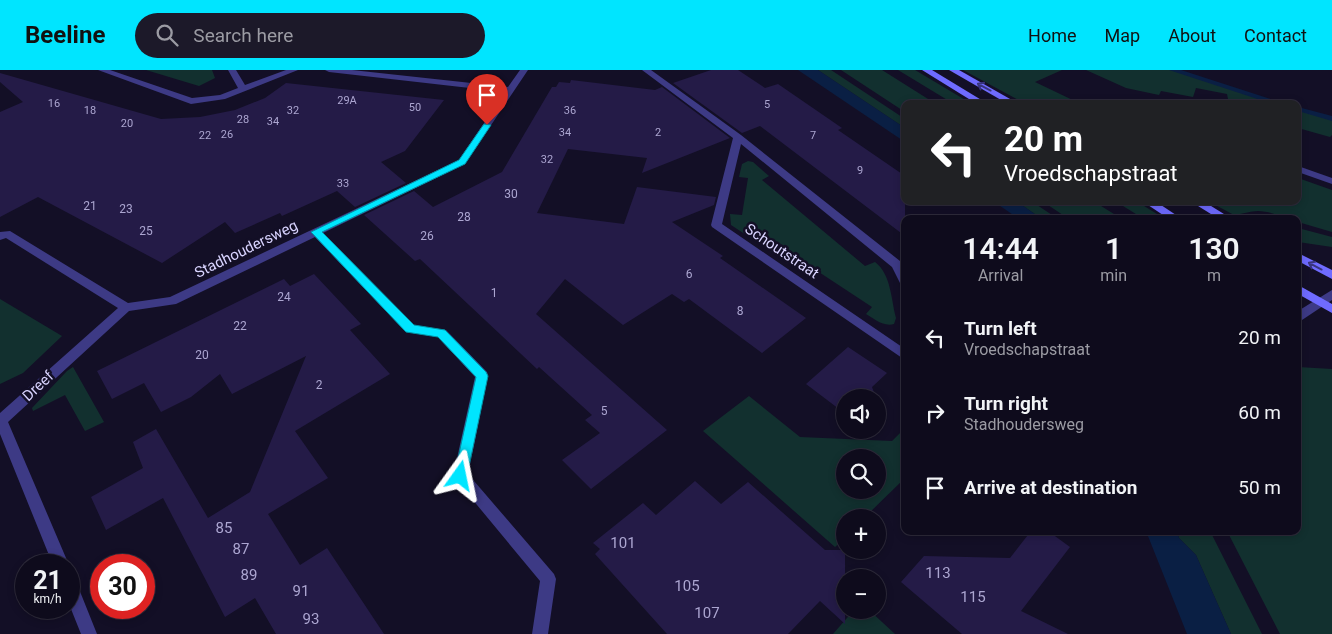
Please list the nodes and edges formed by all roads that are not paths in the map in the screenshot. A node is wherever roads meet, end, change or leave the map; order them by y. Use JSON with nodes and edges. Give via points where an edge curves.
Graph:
{"nodes":[{"id":1,"x":102,"y":70,"type":"edge"},
{"id":2,"x":232,"y":70,"type":"edge"},
{"id":3,"x":294,"y":70,"type":"edge"},
{"id":4,"x":329,"y":70,"type":"edge"},
{"id":5,"x":524,"y":70,"type":"edge"},
{"id":6,"x":646,"y":70,"type":"edge"},
{"id":7,"x":926,"y":70,"type":"edge"},
{"id":8,"x":953,"y":70,"type":"edge"},
{"id":9,"x":243,"y":90,"type":"junction"},
{"id":10,"x":511,"y":90,"type":"junction"},
{"id":11,"x":977,"y":100,"type":"edge"},
{"id":12,"x":1009,"y":100,"type":"edge"},
{"id":13,"x":738,"y":137,"type":"junction"},
{"id":14,"x":1301,"y":170,"type":"edge"},
{"id":15,"x":1332,"y":181,"type":"edge"},
{"id":16,"x":1154,"y":205,"type":"edge"},
{"id":17,"x":1202,"y":205,"type":"edge"},
{"id":18,"x":1170,"y":215,"type":"edge"},
{"id":19,"x":1220,"y":215,"type":"edge"},
{"id":20,"x":316,"y":232,"type":"junction"},
{"id":21,"x":0,"y":236,"type":"edge"},
{"id":22,"x":1301,"y":259,"type":"edge"},
{"id":23,"x":901,"y":271,"type":"edge"},
{"id":24,"x":1332,"y":276,"type":"edge"},
{"id":25,"x":1301,"y":291,"type":"edge"},
{"id":26,"x":1332,"y":294,"type":"edge"},
{"id":27,"x":1321,"y":303,"type":"junction"},
{"id":28,"x":126,"y":307,"type":"junction"},
{"id":29,"x":1332,"y":309,"type":"edge"},
{"id":30,"x":1301,"y":315,"type":"edge"},
{"id":31,"x":901,"y":352,"type":"edge"},
{"id":32,"x":56,"y":554,"type":"edge"},
{"id":33,"x":80,"y":612,"type":"edge"},
{"id":34,"x":89,"y":634,"type":"edge"},
{"id":35,"x":540,"y":634,"type":"edge"}],
"edges":[{"from":1,"to":9,"type":"street","via":[[191,100],[222,97]]},
{"from":2,"to":9,"type":"street"},
{"from":3,"to":9,"type":"street"},
{"from":4,"to":10,"type":"street"},
{"from":5,"to":10,"type":"street","name":"Stadhoudersweg"},
{"from":6,"to":13,"type":"street"},
{"from":7,"to":11,"type":"main road"},
{"from":12,"to":8,"type":"main road","one_way":true},
{"from":10,"to":20,"type":"street","name":"Stadhoudersweg","via":[[462,162]]},
{"from":13,"to":23,"type":"street"},
{"from":13,"to":31,"type":"street","name":"Schoutstraat","via":[[716,225]]},
{"from":14,"to":15,"type":"street"},
{"from":16,"to":18,"type":"main road"},
{"from":17,"to":19,"type":"main road"},
{"from":20,"to":28,"type":"street","name":"Stadhoudersweg","via":[[172,300]]},
{"from":20,"to":35,"type":"street","via":[[410,329],[442,333],[482,376],[460,476],[548,579]]},
{"from":21,"to":28,"type":"street","via":[[6,232]]},
{"from":24,"to":22,"type":"main road","one_way":true},
{"from":25,"to":27,"type":"main road"},
{"from":26,"to":27,"type":"street"},
{"from":27,"to":29,"type":"main road"},
{"from":27,"to":30,"type":"street"},
{"from":28,"to":32,"type":"street","name":"Dreef","via":[[1,420]]},
{"from":33,"to":34,"type":"street"}]}
